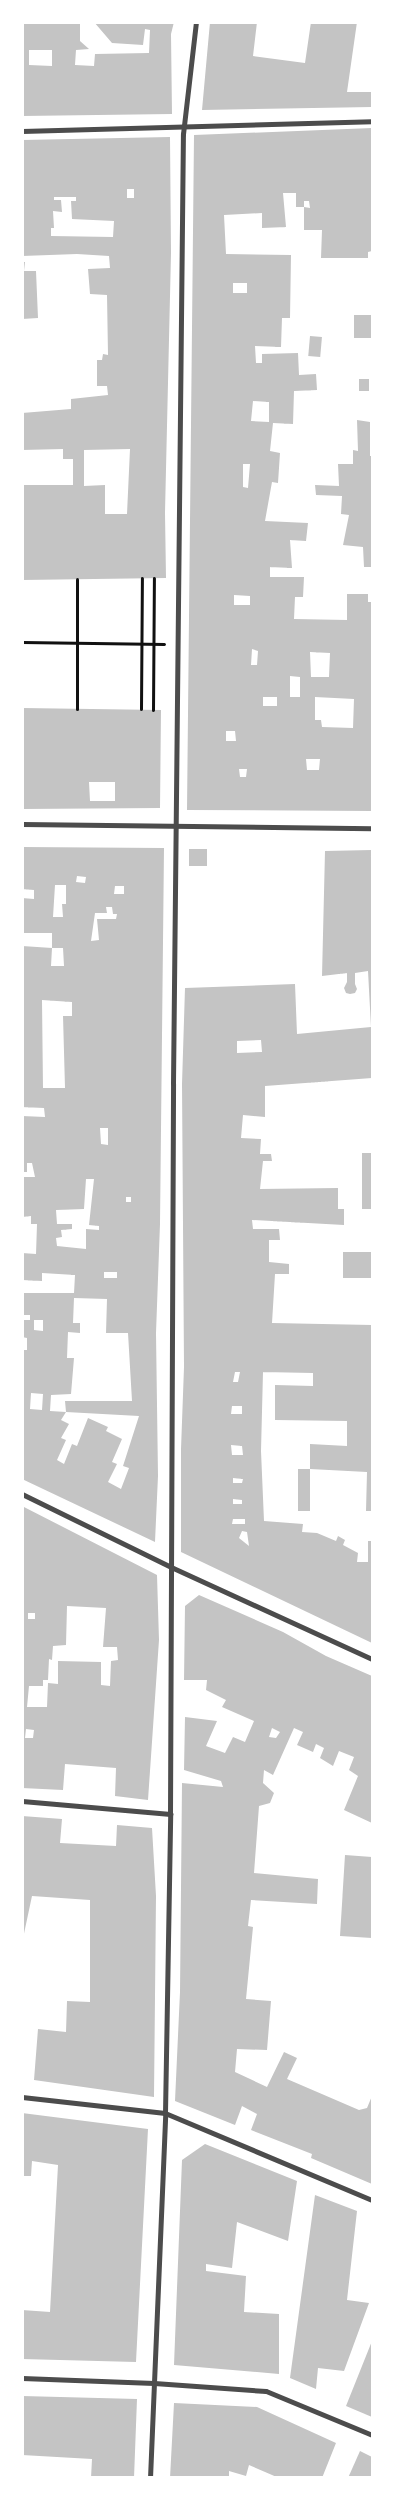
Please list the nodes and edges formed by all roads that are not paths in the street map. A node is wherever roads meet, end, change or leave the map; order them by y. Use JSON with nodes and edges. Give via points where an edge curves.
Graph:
{"nodes":[{"id":1,"x":196,"y":22,"type":"edge"},
{"id":2,"x":372,"y":121,"type":"edge"},
{"id":3,"x":184,"y":126,"type":"junction"},
{"id":4,"x":22,"y":131,"type":"edge"},
{"id":5,"x":22,"y":824,"type":"edge"},
{"id":6,"x":177,"y":826,"type":"junction"},
{"id":7,"x":372,"y":828,"type":"edge"},
{"id":8,"x":22,"y":1494,"type":"edge"},
{"id":9,"x":171,"y":1567,"type":"junction"},
{"id":10,"x":372,"y":1659,"type":"edge"},
{"id":11,"x":22,"y":1801,"type":"edge"},
{"id":12,"x":170,"y":1814,"type":"junction"},
{"id":13,"x":22,"y":2097,"type":"edge"},
{"id":14,"x":165,"y":2113,"type":"junction"},
{"id":15,"x":372,"y":2200,"type":"edge"},
{"id":16,"x":22,"y":2378,"type":"edge"},
{"id":17,"x":154,"y":2383,"type":"junction"},
{"id":18,"x":372,"y":2435,"type":"edge"},
{"id":19,"x":150,"y":2478,"type":"edge"}],
"edges":[{"from":1,"to":3,"type":"street"},
{"from":2,"to":3,"type":"street"},
{"from":3,"to":4,"type":"street"},
{"from":3,"to":6,"type":"street"},
{"from":5,"to":6,"type":"street"},
{"from":6,"to":7,"type":"street"},
{"from":6,"to":9,"type":"street"},
{"from":8,"to":9,"type":"street"},
{"from":9,"to":10,"type":"street"},
{"from":9,"to":12,"type":"street"},
{"from":11,"to":12,"type":"street"},
{"from":12,"to":14,"type":"street"},
{"from":13,"to":14,"type":"street"},
{"from":14,"to":15,"type":"street"},
{"from":14,"to":17,"type":"street"},
{"from":16,"to":17,"type":"street"},
{"from":17,"to":18,"type":"street","via":[[266,2391]]},
{"from":17,"to":19,"type":"street"}]}
